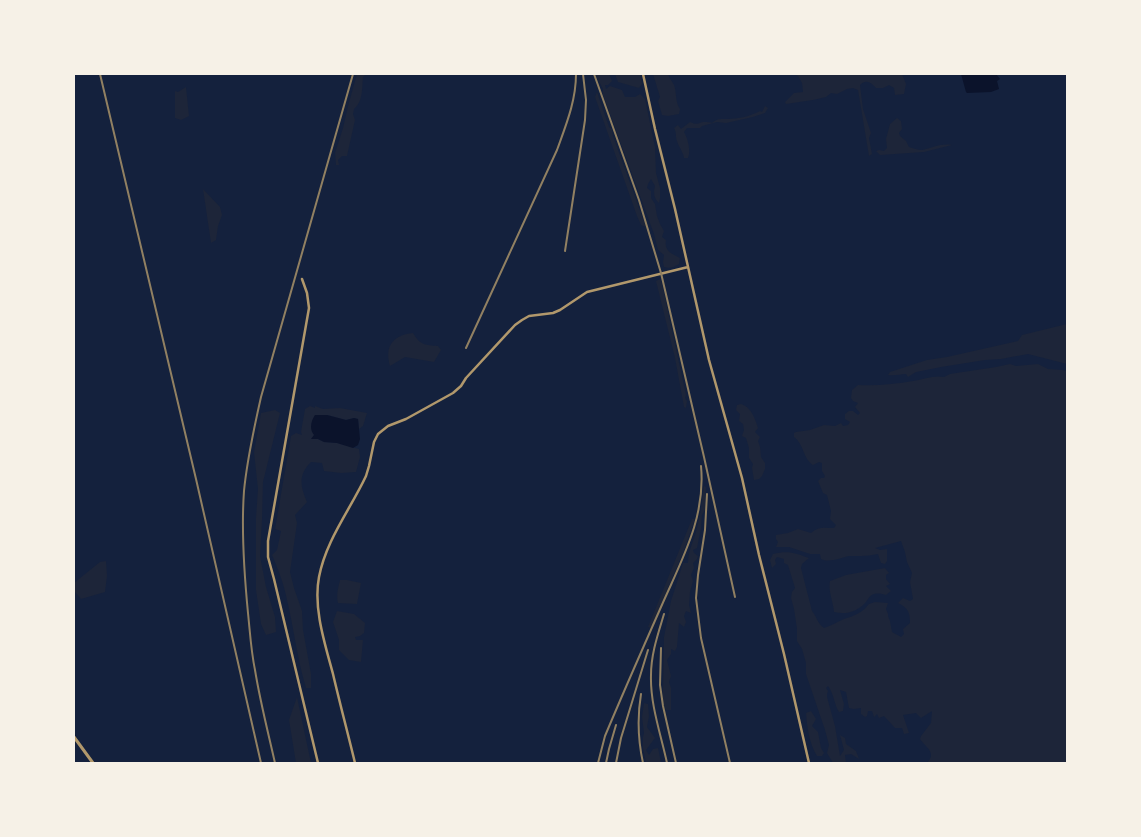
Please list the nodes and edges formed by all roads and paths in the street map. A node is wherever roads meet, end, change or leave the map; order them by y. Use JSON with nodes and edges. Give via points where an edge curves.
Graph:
{"nodes":[{"id":1,"x":642,"y":74,"type":"edge"},
{"id":2,"x":688,"y":267,"type":"junction"},
{"id":3,"x":302,"y":279,"type":"dead end"},
{"id":4,"x":74,"y":737,"type":"edge"},
{"id":5,"x":93,"y":763,"type":"edge"},
{"id":6,"x":318,"y":763,"type":"edge"},
{"id":7,"x":355,"y":763,"type":"edge"},
{"id":8,"x":809,"y":763,"type":"edge"}],
"edges":[{"from":1,"to":2,"type":"street"},
{"from":2,"to":7,"type":"street","via":[[588,292],[553,313],[529,316],[515,325],[453,393],[378,434],[366,476],[327,550],[318,589],[318,611]]},
{"from":2,"to":8,"type":"street"},
{"from":3,"to":6,"type":"street","via":[[309,308],[268,541],[268,557]]},
{"from":4,"to":5,"type":"street"}]}
